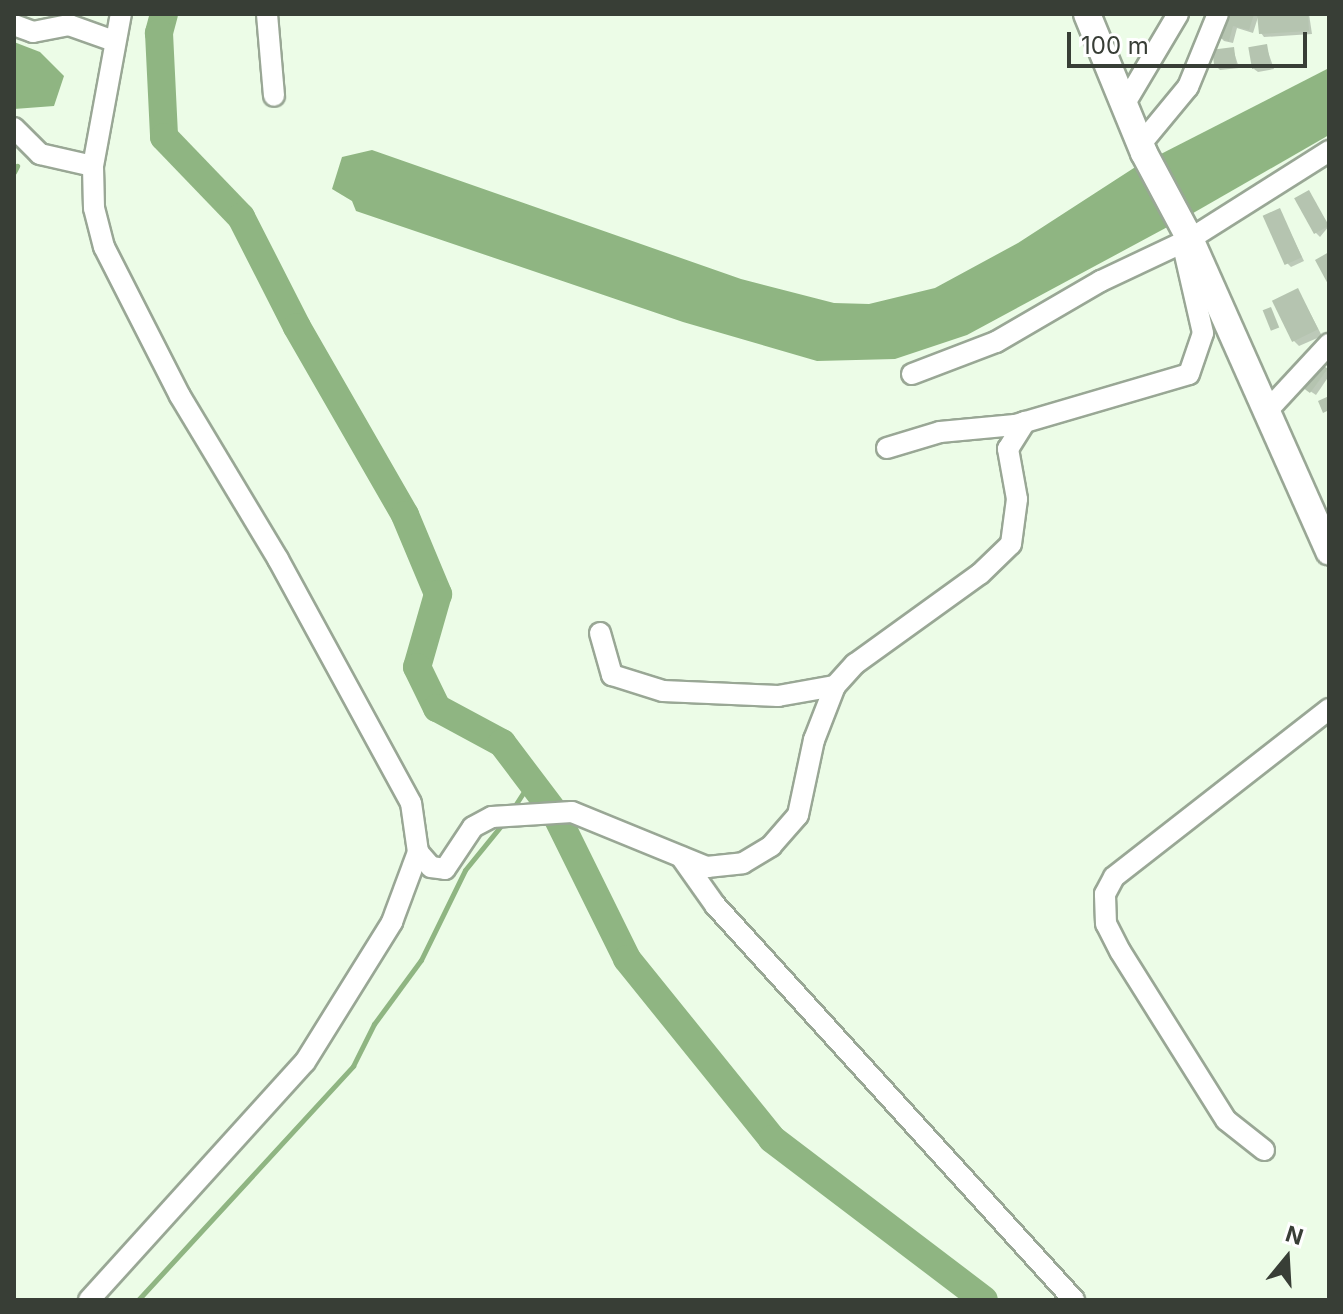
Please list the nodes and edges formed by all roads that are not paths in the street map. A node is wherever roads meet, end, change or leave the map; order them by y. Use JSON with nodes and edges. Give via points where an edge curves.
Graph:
{"nodes":[{"id":1,"x":121,"y":14,"type":"edge"},
{"id":2,"x":267,"y":14,"type":"edge"},
{"id":3,"x":1087,"y":14,"type":"edge"},
{"id":4,"x":1178,"y":14,"type":"edge"},
{"id":5,"x":1218,"y":14,"type":"edge"},
{"id":6,"x":14,"y":25,"type":"edge"},
{"id":7,"x":114,"y":41,"type":"junction"},
{"id":8,"x":274,"y":96,"type":"dead end"},
{"id":9,"x":1124,"y":105,"type":"junction"},
{"id":10,"x":14,"y":128,"type":"edge"},
{"id":11,"x":1142,"y":149,"type":"junction"},
{"id":12,"x":1329,"y":151,"type":"edge"},
{"id":13,"x":93,"y":166,"type":"junction"},
{"id":14,"x":1186,"y":237,"type":"junction"},
{"id":15,"x":1329,"y":344,"type":"edge"},
{"id":16,"x":912,"y":374,"type":"dead end"},
{"id":17,"x":1266,"y":412,"type":"junction"},
{"id":18,"x":1025,"y":422,"type":"junction"},
{"id":19,"x":887,"y":448,"type":"dead end"},
{"id":20,"x":1329,"y":551,"type":"edge"},
{"id":21,"x":600,"y":633,"type":"dead end"},
{"id":22,"x":835,"y":686,"type":"junction"},
{"id":23,"x":1329,"y":709,"type":"edge"},
{"id":24,"x":418,"y":852,"type":"junction"},
{"id":25,"x":681,"y":857,"type":"junction"},
{"id":26,"x":1264,"y":1150,"type":"dead end"},
{"id":27,"x":89,"y":1300,"type":"edge"},
{"id":28,"x":1074,"y":1300,"type":"edge"}],
"edges":[{"from":1,"to":7,"type":"street"},
{"from":2,"to":8,"type":"street"},
{"from":3,"to":9,"type":"main road"},
{"from":4,"to":9,"type":"street"},
{"from":5,"to":11,"type":"street","via":[[1188,87]]},
{"from":6,"to":7,"type":"street","via":[[33,32],[69,25]]},
{"from":7,"to":13,"type":"street"},
{"from":9,"to":11,"type":"main road"},
{"from":10,"to":13,"type":"street","via":[[40,154]]},
{"from":11,"to":14,"type":"main road"},
{"from":12,"to":14,"type":"street"},
{"from":13,"to":24,"type":"street","via":[[97,225],[128,298],[411,803]]},
{"from":14,"to":16,"type":"street","via":[[996,342]]},
{"from":14,"to":17,"type":"main road"},
{"from":14,"to":18,"type":"street","via":[[1203,333],[1189,374]]},
{"from":15,"to":17,"type":"street"},
{"from":17,"to":20,"type":"main road"},
{"from":18,"to":19,"type":"street","via":[[940,432]]},
{"from":18,"to":22,"type":"street","via":[[1008,449],[1017,499],[1011,544],[980,574],[855,664]]},
{"from":21,"to":22,"type":"street","via":[[612,675],[663,691],[778,696]]},
{"from":22,"to":25,"type":"street","via":[[791,826],[771,846],[727,867]]},
{"from":23,"to":26,"type":"street","via":[[1114,877],[1105,894],[1106,924],[1120,951],[1226,1120]]},
{"from":24,"to":25,"type":"street","via":[[431,867],[445,869],[473,827],[492,817],[572,812]]},
{"from":24,"to":27,"type":"street","via":[[392,922],[305,1062]]},
{"from":25,"to":28,"type":"street","via":[[725,917]]}]}
